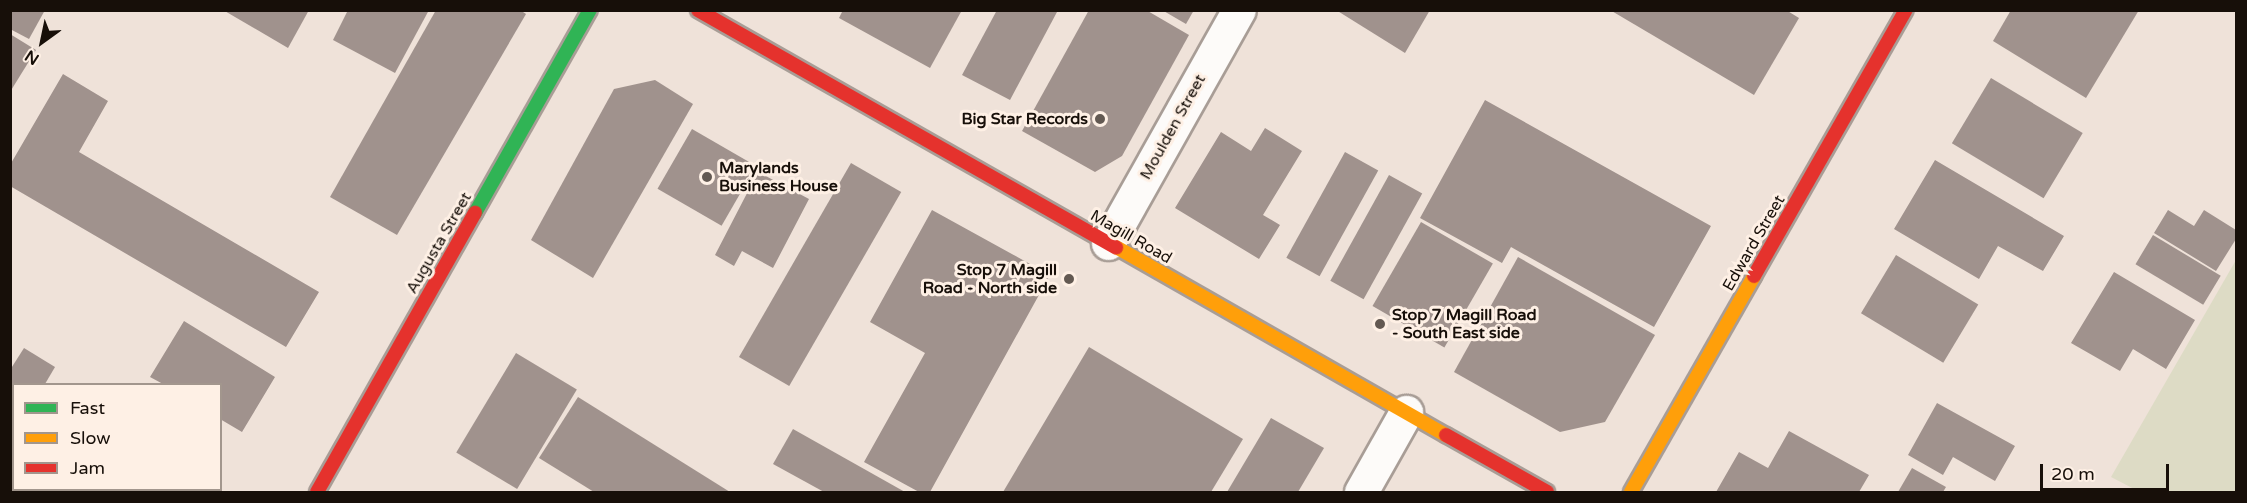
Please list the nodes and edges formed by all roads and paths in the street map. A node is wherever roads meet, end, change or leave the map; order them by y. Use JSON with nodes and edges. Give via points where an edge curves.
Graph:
{"nodes":[{"id":1,"x":590,"y":10,"type":"edge"},
{"id":2,"x":698,"y":10,"type":"edge"},
{"id":3,"x":1239,"y":10,"type":"edge"},
{"id":4,"x":1906,"y":10,"type":"edge"},
{"id":5,"x":1108,"y":243,"type":"junction"},
{"id":6,"x":1406,"y":412,"type":"junction"},
{"id":7,"x":317,"y":492,"type":"edge"},
{"id":8,"x":1360,"y":492,"type":"edge"},
{"id":9,"x":1547,"y":492,"type":"edge"},
{"id":10,"x":1630,"y":492,"type":"edge"}],
"edges":[{"from":1,"to":7,"type":"street","name":"Augusta Street"},
{"from":2,"to":5,"type":"street","name":"Magill Road"},
{"from":3,"to":5,"type":"street","name":"Moulden Street"},
{"from":4,"to":10,"type":"street","name":"Edward Street"},
{"from":5,"to":6,"type":"street","name":"Magill Road"},
{"from":6,"to":8,"type":"street"},
{"from":6,"to":9,"type":"street","name":"Magill Road"}]}
